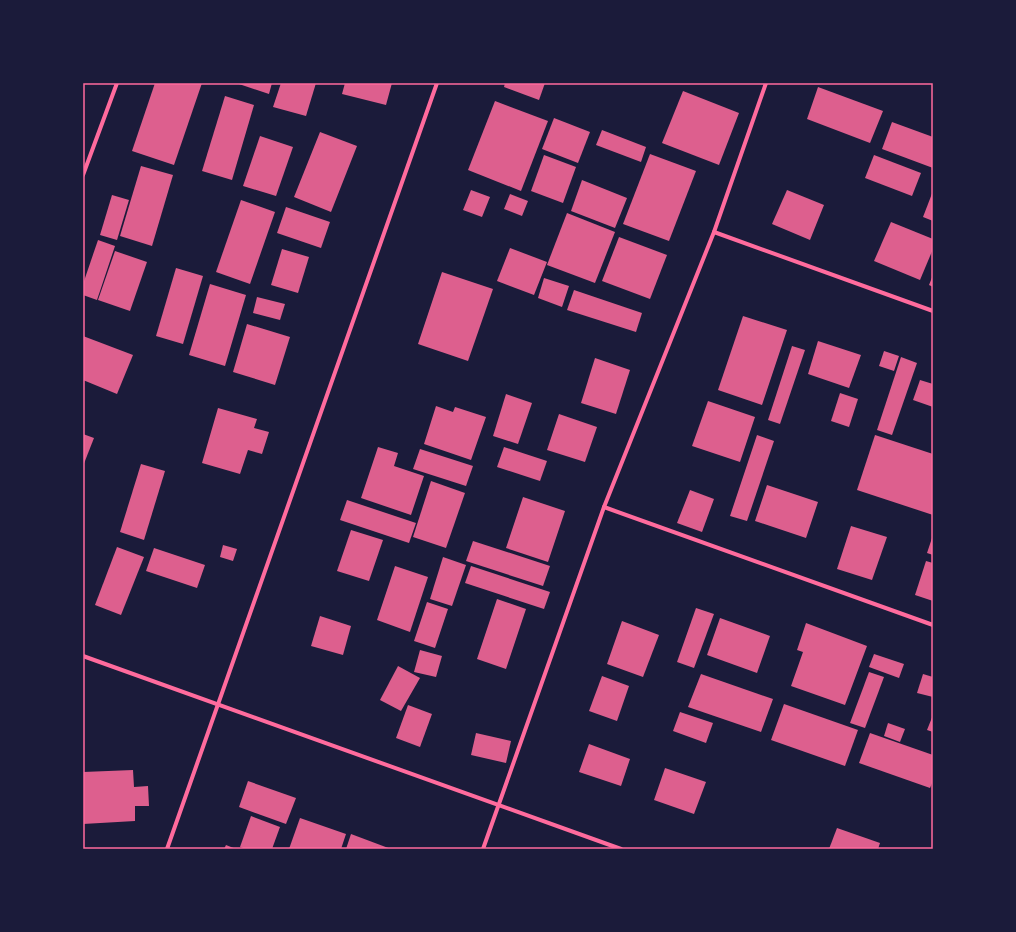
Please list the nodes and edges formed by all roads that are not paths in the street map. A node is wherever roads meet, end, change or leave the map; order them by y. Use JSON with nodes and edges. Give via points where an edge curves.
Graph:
{"nodes":[{"id":1,"x":117,"y":83,"type":"edge"},
{"id":2,"x":437,"y":83,"type":"edge"},
{"id":3,"x":766,"y":83,"type":"edge"},
{"id":4,"x":83,"y":176,"type":"edge"},
{"id":5,"x":714,"y":232,"type":"junction"},
{"id":6,"x":933,"y":311,"type":"edge"},
{"id":7,"x":604,"y":507,"type":"junction"},
{"id":8,"x":933,"y":625,"type":"edge"},
{"id":9,"x":83,"y":656,"type":"edge"},
{"id":10,"x":218,"y":704,"type":"junction"},
{"id":11,"x":498,"y":805,"type":"junction"},
{"id":12,"x":167,"y":849,"type":"edge"},
{"id":13,"x":483,"y":849,"type":"edge"},
{"id":14,"x":621,"y":849,"type":"edge"}],
"edges":[{"from":1,"to":4,"type":"street"},
{"from":2,"to":10,"type":"street"},
{"from":3,"to":5,"type":"street"},
{"from":5,"to":6,"type":"street"},
{"from":5,"to":7,"type":"street"},
{"from":7,"to":8,"type":"street"},
{"from":7,"to":11,"type":"street"},
{"from":9,"to":10,"type":"street"},
{"from":10,"to":11,"type":"street"},
{"from":10,"to":12,"type":"street"},
{"from":11,"to":13,"type":"street"},
{"from":11,"to":14,"type":"street"}]}
